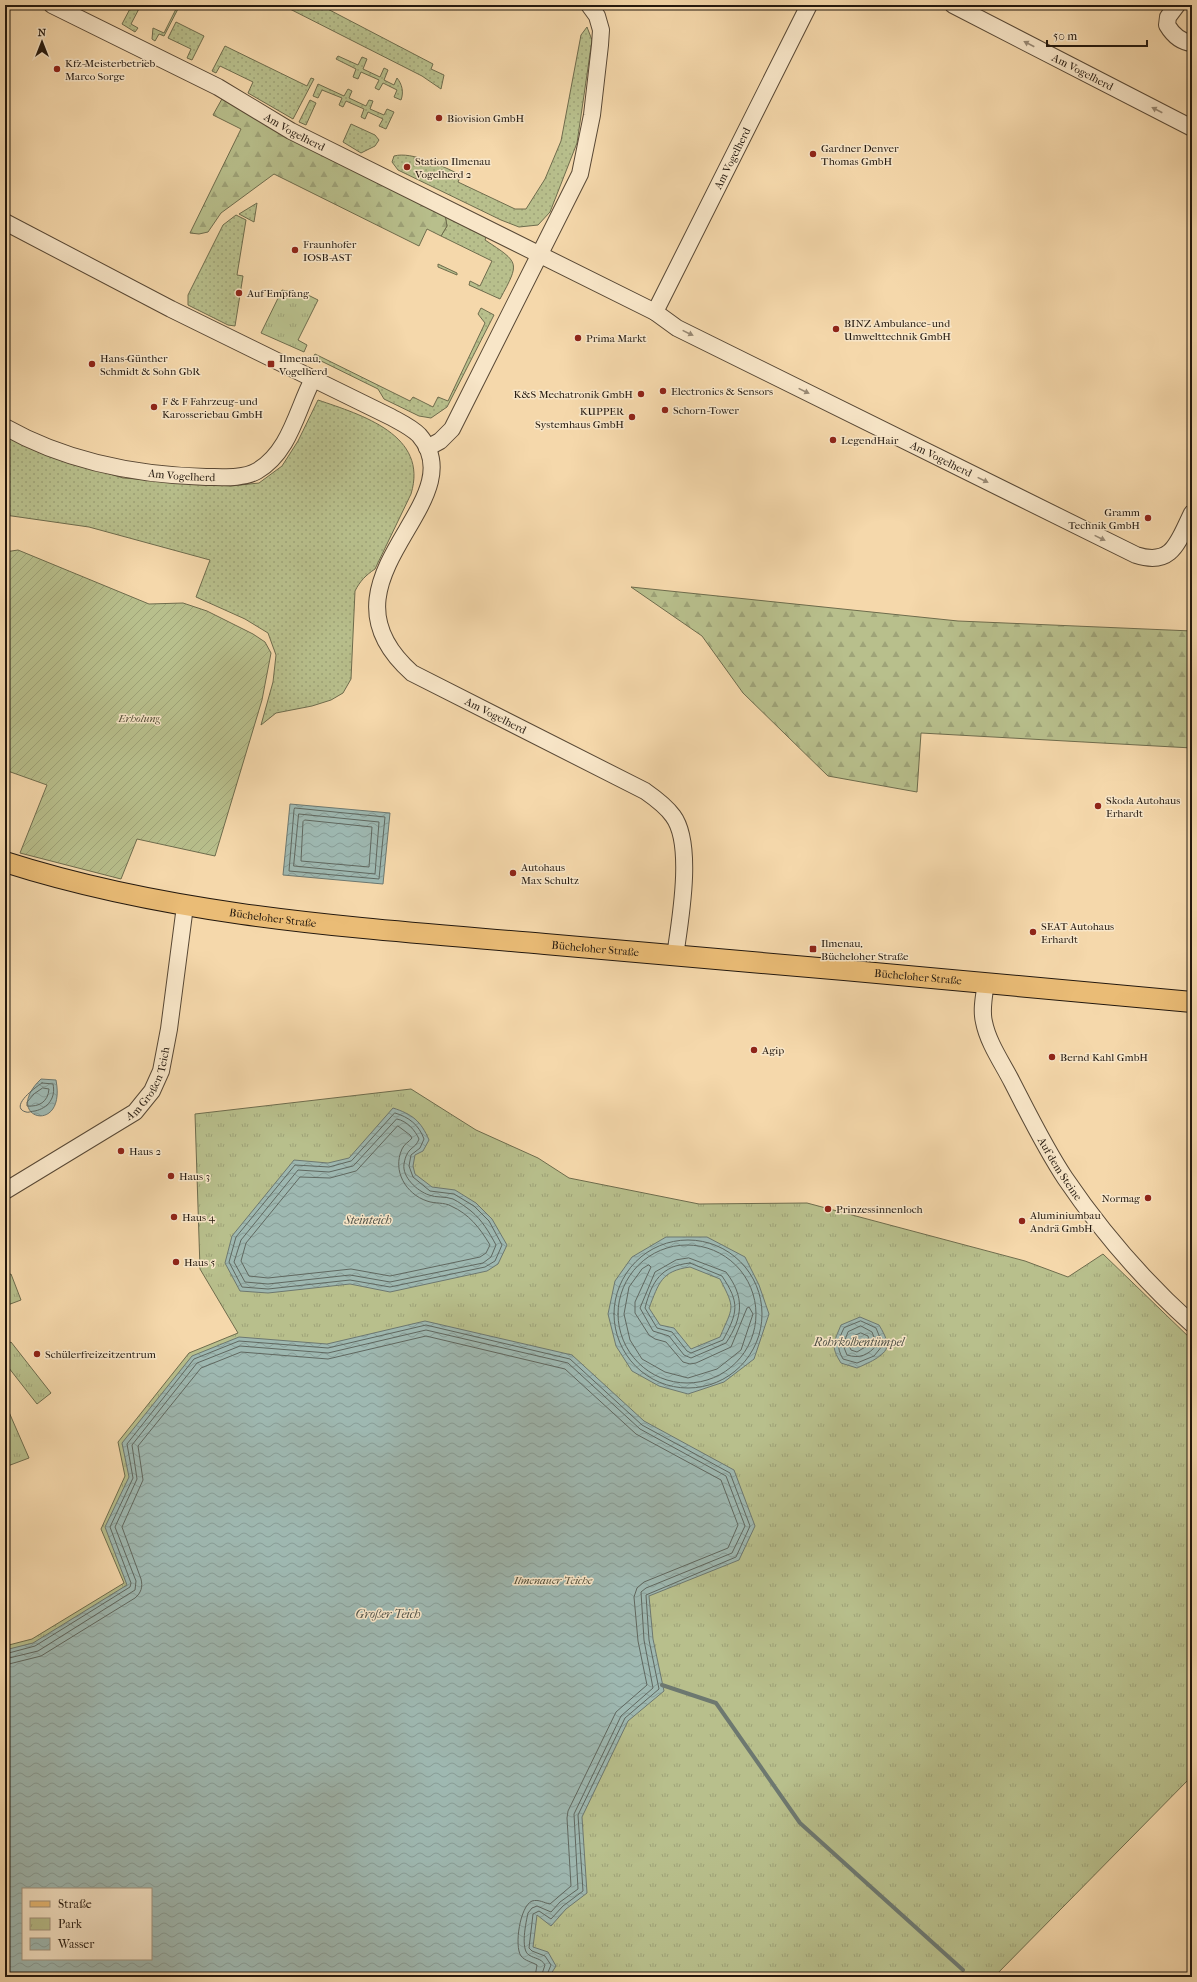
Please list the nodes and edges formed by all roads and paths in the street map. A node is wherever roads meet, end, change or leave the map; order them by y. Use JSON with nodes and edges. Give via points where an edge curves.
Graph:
{"nodes":[{"id":1,"x":52,"y":5,"type":"edge"},
{"id":2,"x":589,"y":5,"type":"edge"},
{"id":3,"x":810,"y":5,"type":"edge"},
{"id":4,"x":953,"y":5,"type":"edge"},
{"id":5,"x":1177,"y":5,"type":"edge"},
{"id":6,"x":1192,"y":43,"type":"edge"},
{"id":7,"x":1192,"y":128,"type":"edge"},
{"id":8,"x":5,"y":222,"type":"edge"},
{"id":9,"x":540,"y":255,"type":"junction"},
{"id":10,"x":656,"y":312,"type":"junction"},
{"id":11,"x":313,"y":379,"type":"junction"},
{"id":12,"x":5,"y":427,"type":"edge"},
{"id":13,"x":427,"y":448,"type":"junction"},
{"id":14,"x":1192,"y":513,"type":"edge"},
{"id":15,"x":5,"y":862,"type":"edge"},
{"id":16,"x":185,"y":906,"type":"junction"},
{"id":17,"x":675,"y":956,"type":"junction"},
{"id":18,"x":986,"y":983,"type":"junction"},
{"id":19,"x":1192,"y":1002,"type":"edge"},
{"id":20,"x":5,"y":1191,"type":"edge"},
{"id":21,"x":1192,"y":1324,"type":"edge"}],
"edges":[{"from":1,"to":9,"type":"street","name":"Am Vogelherd","via":[[218,87],[291,131]]},
{"from":2,"to":9,"type":"street","via":[[597,16],[601,30],[586,148],[580,174]]},
{"from":3,"to":10,"type":"street","name":"Am Vogelherd"},
{"from":7,"to":4,"type":"street","name":"Am Vogelherd","one_way":true},
{"from":5,"to":6,"type":"street","via":[[1168,17],[1167,26],[1176,37]]},
{"from":8,"to":11,"type":"street","name":"Am Vogelherd","via":[[171,309]]},
{"from":9,"to":10,"type":"street","name":"Am Vogelherd"},
{"from":9,"to":13,"type":"street","via":[[452,429],[440,441]]},
{"from":10,"to":14,"type":"street","name":"Am Vogelherd","one_way":true,"via":[[677,328],[1136,556],[1154,559],[1163,557],[1179,540]]},
{"from":11,"to":12,"type":"street","name":"Am Vogelherd","via":[[289,434],[275,455],[257,471],[240,476],[171,476],[114,468],[46,447]]},
{"from":11,"to":13,"type":"street","name":"Am Vogelherd","via":[[406,425],[418,435]]},
{"from":13,"to":17,"type":"street","name":"Am Vogelherd","via":[[432,472],[429,484],[386,570],[377,594],[377,621],[387,647],[412,673],[645,791],[673,816],[685,856]]},
{"from":15,"to":16,"type":"main road","name":"Bücheloher Straße","via":[[115,892]]},
{"from":16,"to":17,"type":"main road","name":"Bücheloher Straße","via":[[326,924]]},
{"from":16,"to":20,"type":"street","name":"Am Großen Teich","via":[[165,1050],[161,1071],[152,1091],[135,1112]]},
{"from":17,"to":18,"type":"main road","name":"Bücheloher Straße"},
{"from":18,"to":19,"type":"main road","name":"Bücheloher Straße"},
{"from":18,"to":21,"type":"street","name":"Auf dem Steine","via":[[983,1011],[989,1036],[1061,1172],[1113,1242],[1170,1305]]}]}
